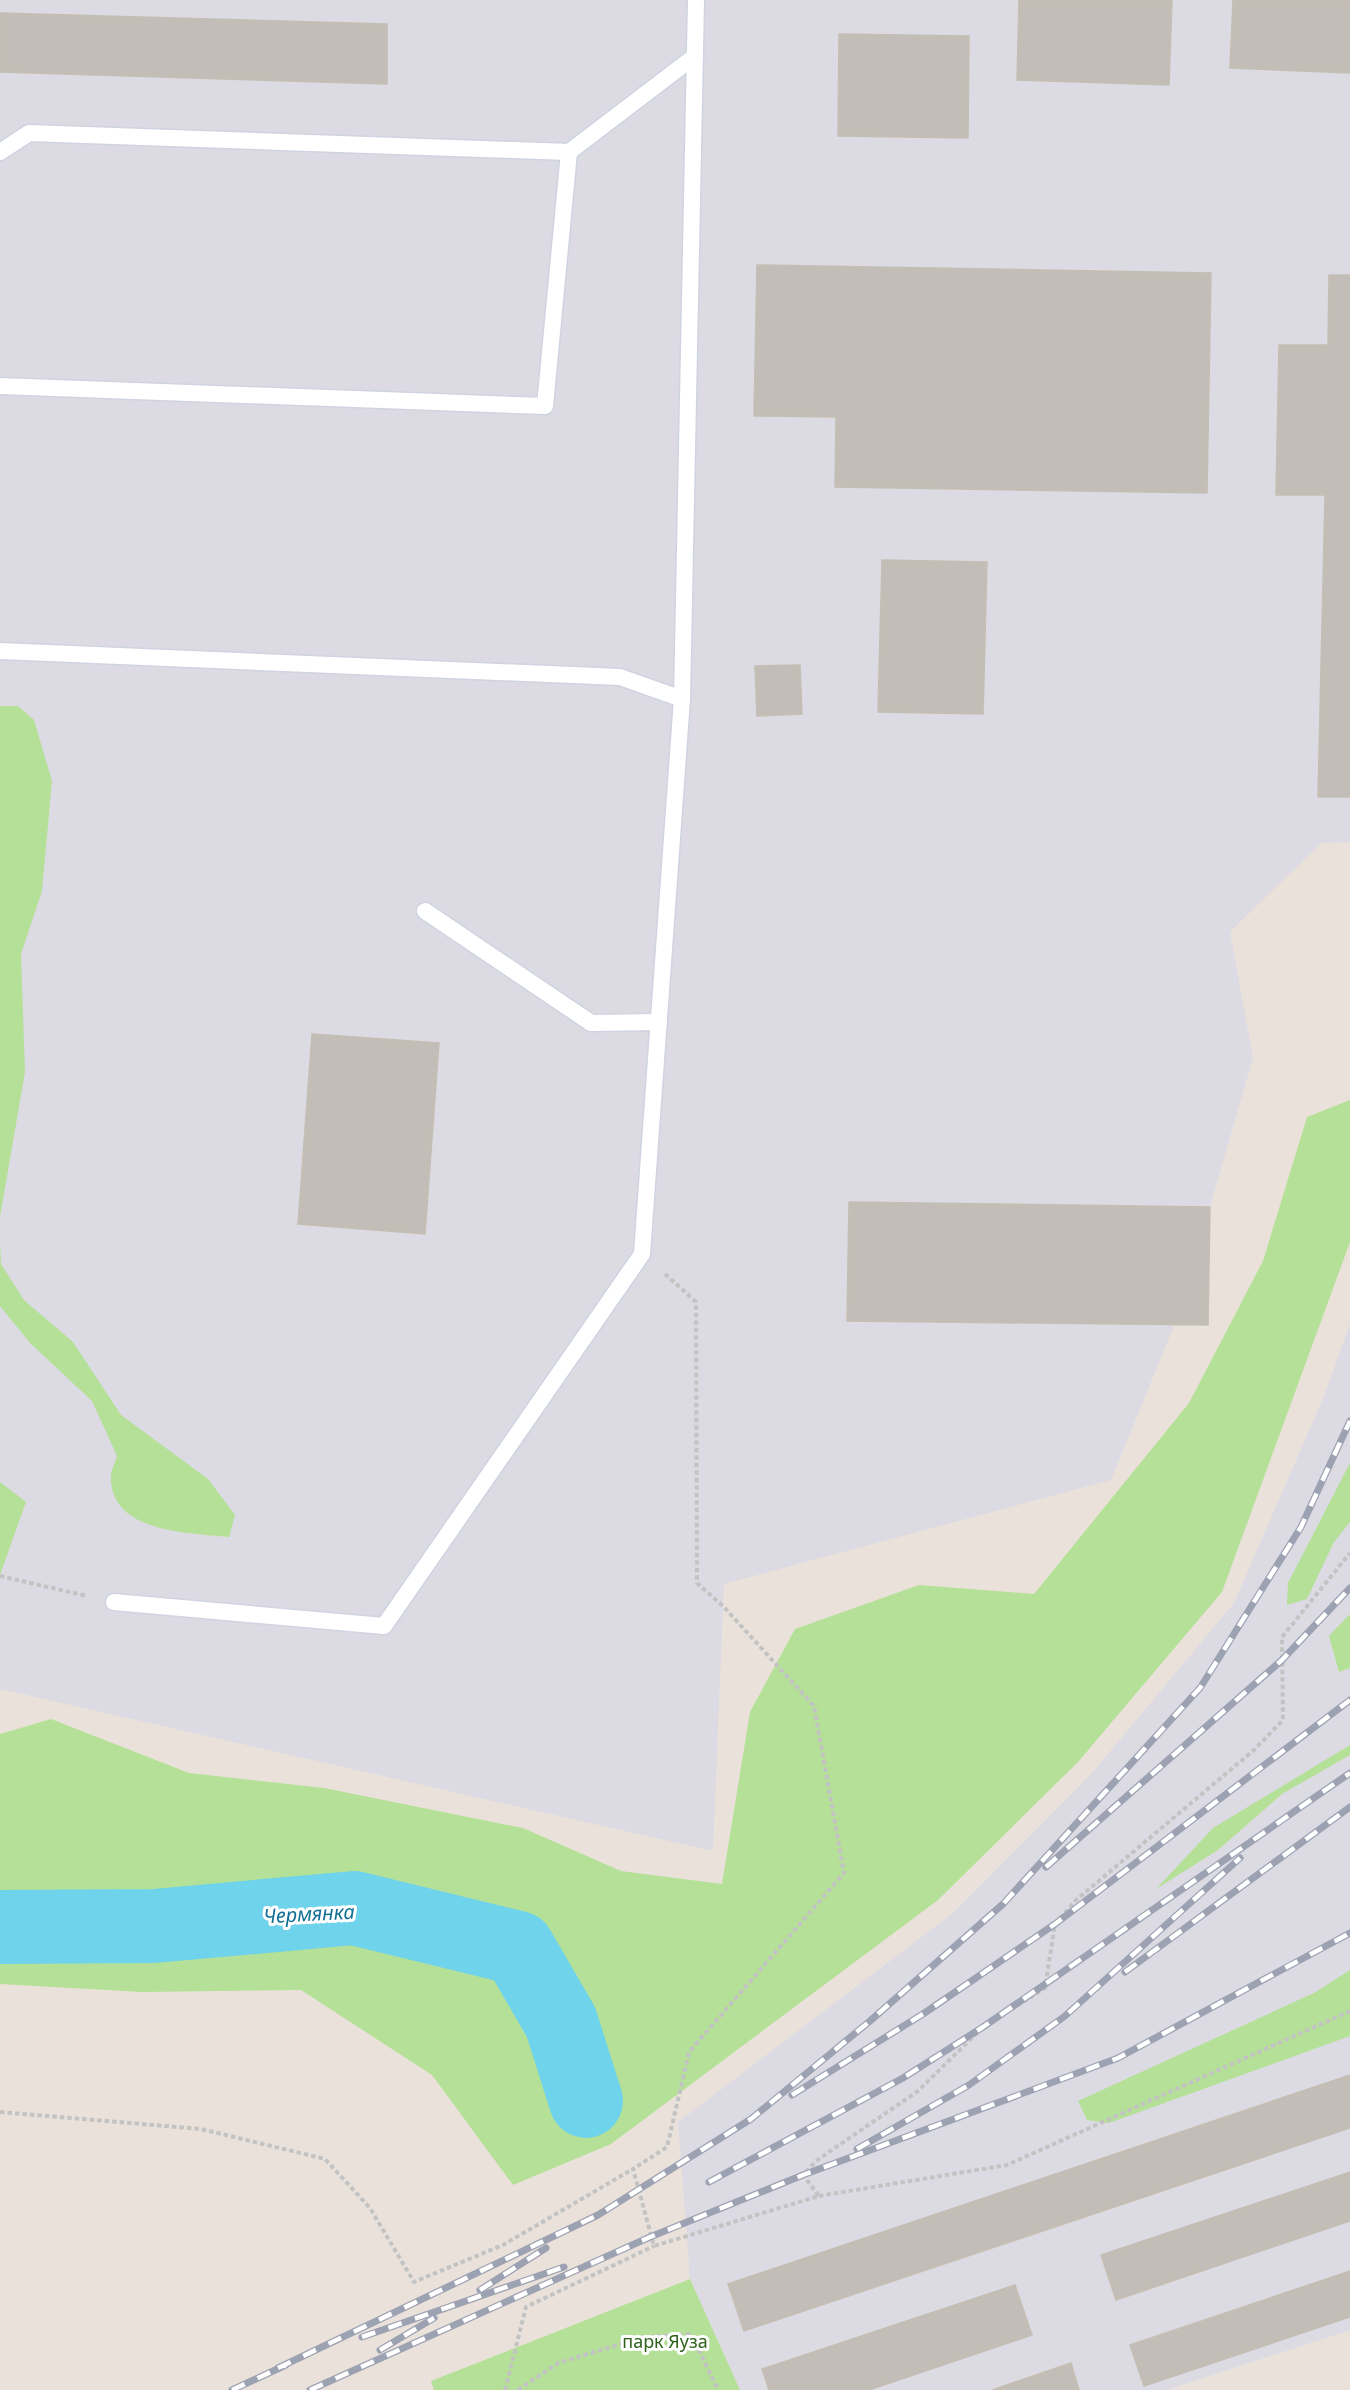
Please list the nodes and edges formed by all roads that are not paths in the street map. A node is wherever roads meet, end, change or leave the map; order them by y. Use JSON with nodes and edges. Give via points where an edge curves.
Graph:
{"nodes":[{"id":1,"x":696,"y":0,"type":"edge"},
{"id":2,"x":694,"y":56,"type":"junction"},
{"id":3,"x":0,"y":152,"type":"edge"},
{"id":4,"x":569,"y":152,"type":"junction"},
{"id":5,"x":0,"y":386,"type":"edge"},
{"id":6,"x":0,"y":651,"type":"edge"},
{"id":7,"x":682,"y":699,"type":"junction"},
{"id":8,"x":425,"y":910,"type":"dead end"},
{"id":9,"x":659,"y":1023,"type":"junction"},
{"id":10,"x":114,"y":1602,"type":"road end"}],
"edges":[{"from":1,"to":2,"type":"lane"},
{"from":2,"to":4,"type":"lane"},
{"from":2,"to":7,"type":"lane"},
{"from":3,"to":4,"type":"lane","via":[[29,133]]},
{"from":4,"to":5,"type":"lane","via":[[545,406]]},
{"from":6,"to":7,"type":"lane","via":[[620,677]]},
{"from":7,"to":9,"type":"lane"},
{"from":8,"to":9,"type":"lane","via":[[591,1023]]},
{"from":9,"to":10,"type":"lane","via":[[642,1254],[384,1626]]}]}
